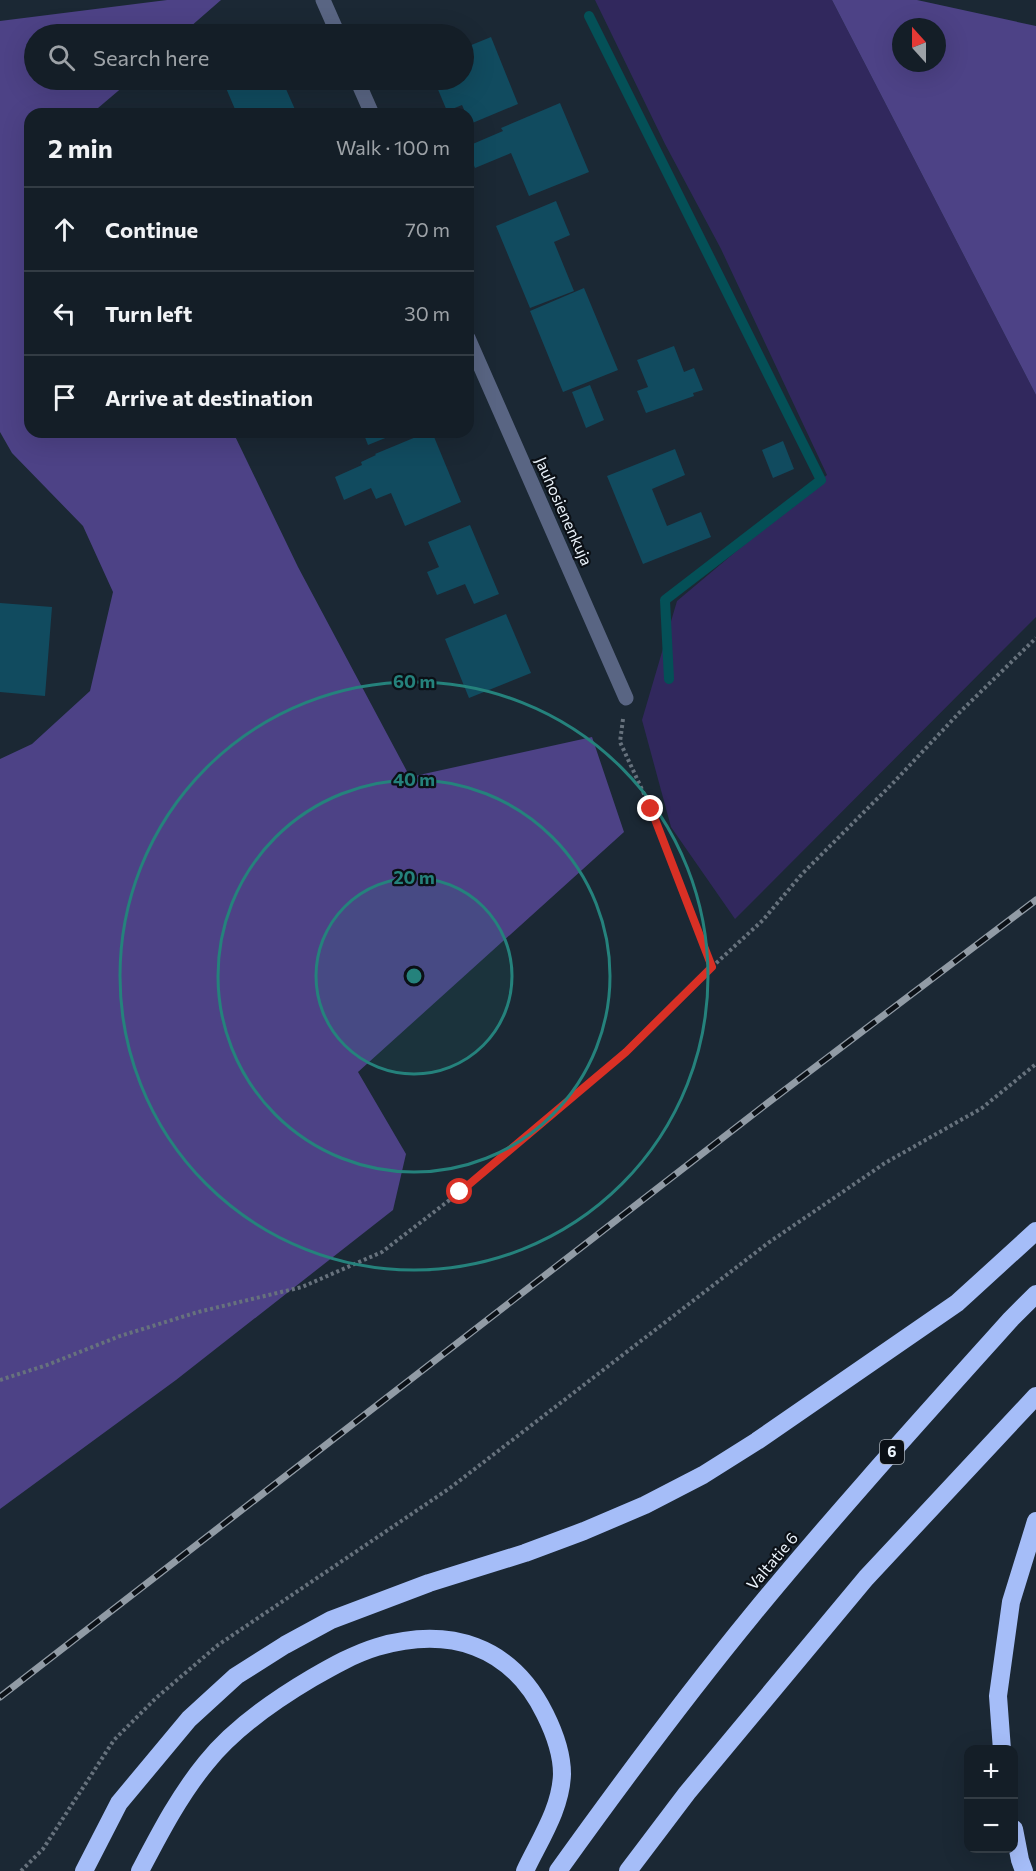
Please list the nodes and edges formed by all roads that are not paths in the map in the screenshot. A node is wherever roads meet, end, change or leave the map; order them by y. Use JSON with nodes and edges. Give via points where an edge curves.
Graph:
{"nodes":[{"id":1,"x":323,"y":0,"type":"edge"},
{"id":2,"x":334,"y":24,"type":"edge"},
{"id":3,"x":361,"y":90,"type":"edge"},
{"id":4,"x":369,"y":108,"type":"edge"},
{"id":5,"x":474,"y":352,"type":"edge"},
{"id":6,"x":626,"y":698,"type":"road end"},
{"id":7,"x":1036,"y":1231,"type":"edge"},
{"id":8,"x":1036,"y":1293,"type":"edge"},
{"id":9,"x":1036,"y":1396,"type":"edge"},
{"id":10,"x":1036,"y":1521,"type":"edge"},
{"id":11,"x":1002,"y":1745,"type":"edge"},
{"id":12,"x":1018,"y":1850,"type":"edge"},
{"id":13,"x":84,"y":1871,"type":"edge"},
{"id":14,"x":140,"y":1871,"type":"edge"},
{"id":15,"x":525,"y":1871,"type":"edge"},
{"id":16,"x":558,"y":1871,"type":"edge"},
{"id":17,"x":628,"y":1871,"type":"edge"},
{"id":18,"x":1024,"y":1871,"type":"edge"}],
"edges":[{"from":1,"to":2,"type":"street"},
{"from":3,"to":4,"type":"street"},
{"from":5,"to":6,"type":"street","name":"Jauhosienenkuja"},
{"from":7,"to":13,"type":"highway","via":[[957,1303],[703,1475],[584,1531],[331,1620],[236,1676],[189,1719],[119,1803]]},
{"from":8,"to":16,"type":"highway","name":"Valtatie 6","number":"6","via":[[835,1516],[753,1614],[646,1748]]},
{"from":9,"to":17,"type":"highway","via":[[866,1578],[687,1793]]},
{"from":10,"to":11,"type":"highway","via":[[1011,1602],[998,1696]]},
{"from":12,"to":18,"type":"highway"},
{"from":14,"to":15,"type":"highway","via":[[174,1808],[207,1761],[246,1722],[338,1663],[377,1647],[440,1638],[475,1645],[519,1674],[537,1698],[556,1736],[562,1774],[557,1806]]}]}
